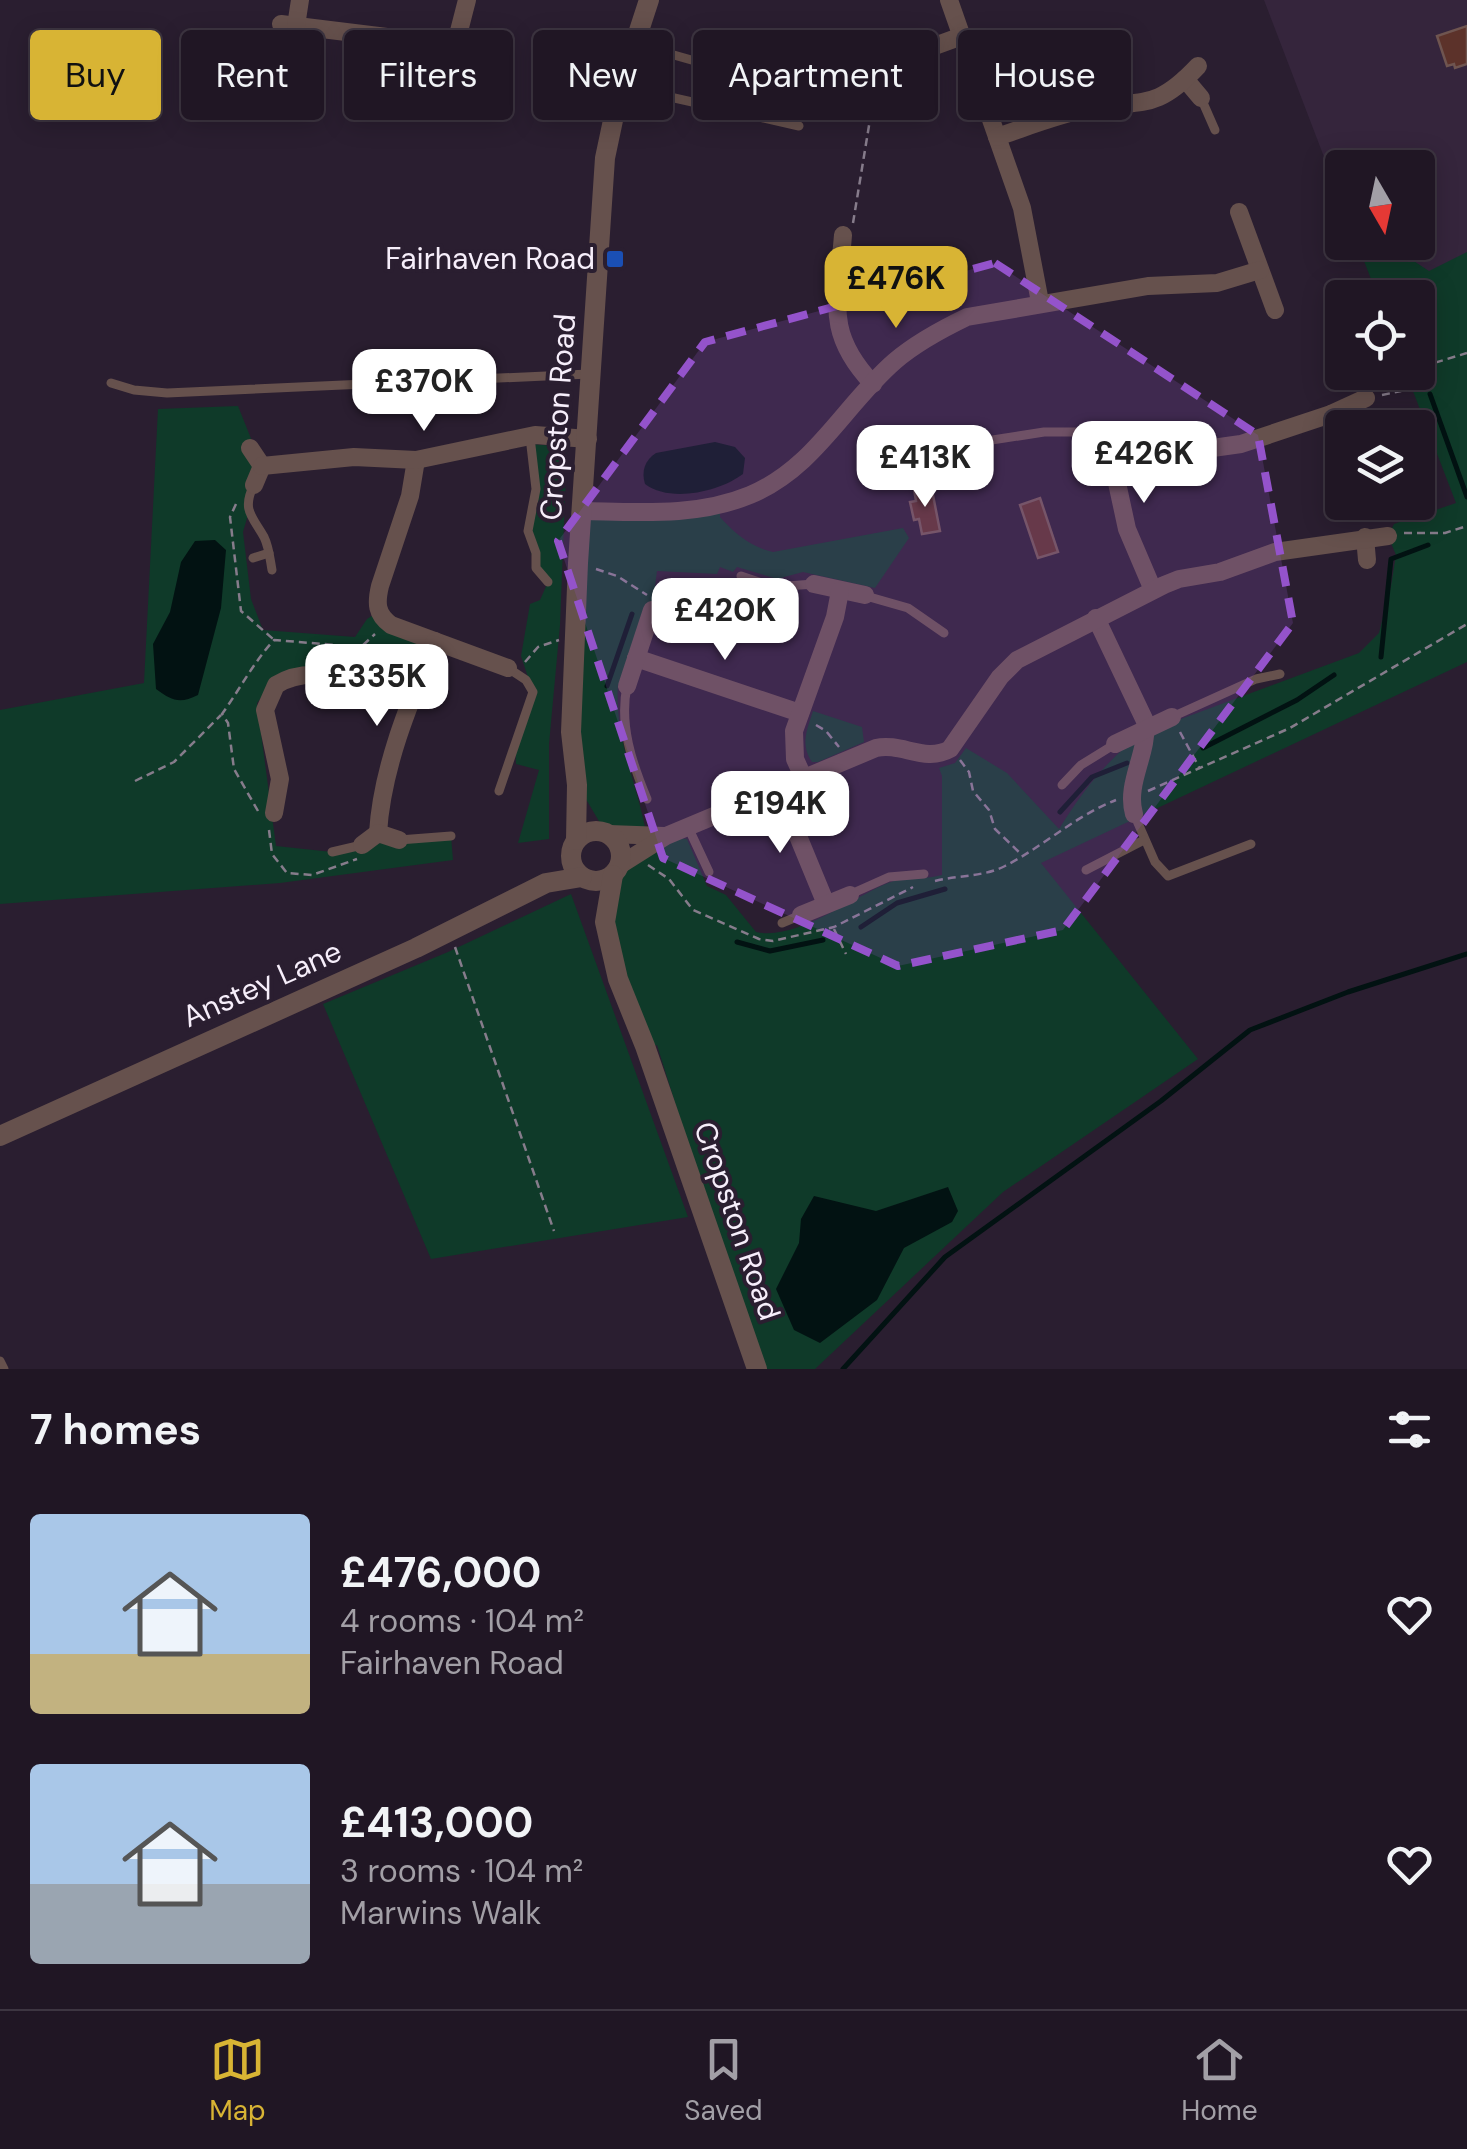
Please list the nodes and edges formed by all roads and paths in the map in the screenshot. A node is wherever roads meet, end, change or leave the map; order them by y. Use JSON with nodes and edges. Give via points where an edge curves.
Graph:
{"nodes":[{"id":1,"x":300,"y":0,"type":"edge"},
{"id":2,"x":467,"y":0,"type":"edge"},
{"id":3,"x":649,"y":0,"type":"edge"},
{"id":4,"x":949,"y":0,"type":"edge"},
{"id":5,"x":639,"y":30,"type":"edge"},
{"id":6,"x":960,"y":30,"type":"edge"},
{"id":7,"x":673,"y":97,"type":"edge"},
{"id":8,"x":1201,"y":98,"type":"joint"},
{"id":9,"x":614,"y":120,"type":"edge"},
{"id":10,"x":868,"y":120,"type":"edge"},
{"id":11,"x":991,"y":120,"type":"edge"},
{"id":12,"x":800,"y":126,"type":"dead end"},
{"id":13,"x":1215,"y":130,"type":"dead end"},
{"id":14,"x":997,"y":137,"type":"junction"},
{"id":15,"x":1239,"y":212,"type":"dead end"},
{"id":16,"x":843,"y":235,"type":"joint"},
{"id":17,"x":842,"y":255,"type":"junction"},
{"id":18,"x":862,"y":256,"type":"dead end"},
{"id":19,"x":1260,"y":270,"type":"junction"},
{"id":20,"x":1040,"y":302,"type":"junction"},
{"id":21,"x":1275,"y":310,"type":"dead end"},
{"id":22,"x":1467,"y":353,"type":"edge"},
{"id":23,"x":592,"y":374,"type":"junction"},
{"id":24,"x":111,"y":384,"type":"dead end"},
{"id":25,"x":872,"y":384,"type":"junction"},
{"id":26,"x":1366,"y":398,"type":"joint"},
{"id":27,"x":1340,"y":410,"type":"edge"},
{"id":28,"x":1325,"y":416,"type":"edge"},
{"id":29,"x":1106,"y":432,"type":"joint"},
{"id":30,"x":530,"y":436,"type":"junction"},
{"id":31,"x":588,"y":439,"type":"junction"},
{"id":32,"x":250,"y":448,"type":"dead end"},
{"id":33,"x":934,"y":449,"type":"dead end"},
{"id":34,"x":416,"y":460,"type":"junction"},
{"id":35,"x":1113,"y":462,"type":"junction"},
{"id":36,"x":262,"y":466,"type":"junction"},
{"id":37,"x":254,"y":485,"type":"joint"},
{"id":38,"x":583,"y":510,"type":"junction"},
{"id":39,"x":1467,"y":526,"type":"edge"},
{"id":40,"x":1388,"y":536,"type":"joint"},
{"id":41,"x":1365,"y":537,"type":"junction"},
{"id":42,"x":270,"y":553,"type":"junction"},
{"id":43,"x":253,"y":558,"type":"dead end"},
{"id":44,"x":1367,"y":560,"type":"dead end"},
{"id":45,"x":578,"y":562,"type":"junction"},
{"id":46,"x":272,"y":570,"type":"dead end"},
{"id":47,"x":741,"y":576,"type":"dead end"},
{"id":48,"x":548,"y":582,"type":"dead end"},
{"id":49,"x":814,"y":584,"type":"joint"},
{"id":50,"x":1153,"y":590,"type":"junction"},
{"id":51,"x":840,"y":591,"type":"junction"},
{"id":52,"x":865,"y":595,"type":"joint"},
{"id":53,"x":652,"y":610,"type":"joint"},
{"id":54,"x":1096,"y":618,"type":"junction"},
{"id":55,"x":1467,"y":624,"type":"edge"},
{"id":56,"x":944,"y":633,"type":"dead end"},
{"id":57,"x":436,"y":640,"type":"junction"},
{"id":58,"x":575,"y":640,"type":"junction"},
{"id":59,"x":636,"y":658,"type":"junction"},
{"id":60,"x":508,"y":668,"type":"junction"},
{"id":61,"x":1280,"y":674,"type":"dead end"},
{"id":62,"x":627,"y":686,"type":"joint"},
{"id":63,"x":410,"y":704,"type":"junction"},
{"id":64,"x":222,"y":714,"type":"dead end"},
{"id":65,"x":799,"y":716,"type":"junction"},
{"id":66,"x":1172,"y":718,"type":"junction"},
{"id":67,"x":1146,"y":728,"type":"junction"},
{"id":68,"x":1115,"y":744,"type":"joint"},
{"id":69,"x":950,"y":749,"type":"junction"},
{"id":70,"x":846,"y":762,"type":"junction"},
{"id":71,"x":1200,"y":769,"type":"junction"},
{"id":72,"x":508,"y":772,"type":"junction"},
{"id":73,"x":520,"y":778,"type":"dead end"},
{"id":74,"x":135,"y":780,"type":"dead end"},
{"id":75,"x":804,"y":780,"type":"junction"},
{"id":76,"x":577,"y":784,"type":"junction"},
{"id":77,"x":1062,"y":785,"type":"dead end"},
{"id":78,"x":779,"y":790,"type":"junction"},
{"id":79,"x":500,"y":791,"type":"dead end"},
{"id":80,"x":647,"y":799,"type":"dead end"},
{"id":81,"x":1132,"y":805,"type":"junction"},
{"id":82,"x":274,"y":813,"type":"dead end"},
{"id":83,"x":688,"y":827,"type":"junction"},
{"id":84,"x":378,"y":833,"type":"junction"},
{"id":85,"x":608,"y":833,"type":"junction"},
{"id":86,"x":451,"y":836,"type":"dead end"},
{"id":87,"x":666,"y":836,"type":"junction"},
{"id":88,"x":399,"y":840,"type":"joint"},
{"id":89,"x":1144,"y":840,"type":"junction"},
{"id":90,"x":1252,"y":844,"type":"dead end"},
{"id":91,"x":362,"y":845,"type":"joint"},
{"id":92,"x":574,"y":847,"type":"junction"},
{"id":93,"x":639,"y":851,"type":"junction"},
{"id":94,"x":332,"y":852,"type":"dead end"},
{"id":95,"x":1023,"y":856,"type":"junction"},
{"id":96,"x":617,"y":870,"type":"junction"},
{"id":97,"x":1086,"y":870,"type":"dead end"},
{"id":98,"x":709,"y":872,"type":"dead end"},
{"id":99,"x":928,"y":878,"type":"joint"},
{"id":100,"x":586,"y":879,"type":"junction"},
{"id":101,"x":546,"y":884,"type":"junction"},
{"id":102,"x":918,"y":885,"type":"dead end"},
{"id":103,"x":850,"y":895,"type":"joint"},
{"id":104,"x":826,"y":904,"type":"junction"},
{"id":105,"x":801,"y":915,"type":"joint"},
{"id":106,"x":606,"y":922,"type":"junction"},
{"id":107,"x":782,"y":922,"type":"dead end"},
{"id":108,"x":834,"y":927,"type":"junction"},
{"id":109,"x":449,"y":932,"type":"junction"},
{"id":110,"x":846,"y":954,"type":"dead end"},
{"id":111,"x":0,"y":1136,"type":"edge"},
{"id":112,"x":554,"y":1230,"type":"dead end"},
{"id":113,"x":0,"y":1362,"type":"edge"},
{"id":114,"x":4,"y":1369,"type":"edge"},
{"id":115,"x":757,"y":1369,"type":"edge"}],
"edges":[{"from":1,"to":2,"type":"street","via":[[288,25],[396,38],[431,52],[444,52],[458,35]]},
{"from":3,"to":5,"type":"street","name":"Cropston Road"},
{"from":4,"to":6,"type":"street"},
{"from":7,"to":12,"type":"lane"},
{"from":8,"to":13,"type":"lane"},
{"from":8,"to":14,"type":"street","via":[[1192,73],[1149,102],[1086,108]]},
{"from":9,"to":23,"type":"street","name":"Cropston Road","via":[[605,158]]},
{"from":10,"to":16,"type":"path","via":[[853,227]]},
{"from":11,"to":14,"type":"street"},
{"from":14,"to":20,"type":"street","via":[[1022,208]]},
{"from":15,"to":19,"type":"street"},
{"from":16,"to":17,"type":"street"},
{"from":17,"to":18,"type":"street"},
{"from":17,"to":25,"type":"street","via":[[838,329],[852,362]]},
{"from":19,"to":20,"type":"street","via":[[1217,282]]},
{"from":19,"to":21,"type":"street"},
{"from":20,"to":25,"type":"street","via":[[942,328]]},
{"from":22,"to":26,"type":"path","via":[[1424,366],[1402,391]]},
{"from":23,"to":24,"type":"lane","via":[[167,393]]},
{"from":23,"to":31,"type":"street","name":"Cropston Road"},
{"from":25,"to":38,"type":"street","via":[[812,453],[751,495],[680,512]]},
{"from":26,"to":27,"type":"street"},
{"from":28,"to":35,"type":"street","via":[[1241,444]]},
{"from":29,"to":33,"type":"lane","via":[[1044,432]]},
{"from":29,"to":35,"type":"street"},
{"from":30,"to":31,"type":"street"},
{"from":30,"to":34,"type":"street"},
{"from":30,"to":48,"type":"lane","via":[[536,490],[528,531],[541,554],[536,568]]},
{"from":31,"to":38,"type":"street","name":"Cropston Road"},
{"from":32,"to":36,"type":"street"},
{"from":34,"to":36,"type":"street","via":[[354,457]]},
{"from":34,"to":57,"type":"street","via":[[376,601],[390,625]]},
{"from":35,"to":50,"type":"street","via":[[1126,529]]},
{"from":36,"to":37,"type":"street"},
{"from":37,"to":42,"type":"lane","via":[[246,505]]},
{"from":38,"to":45,"type":"street","name":"Cropston Road"},
{"from":39,"to":40,"type":"path"},
{"from":40,"to":41,"type":"street"},
{"from":41,"to":44,"type":"street"},
{"from":41,"to":50,"type":"street","via":[[1275,552]]},
{"from":42,"to":43,"type":"lane"},
{"from":42,"to":46,"type":"lane"},
{"from":45,"to":53,"type":"path","via":[[634,584]]},
{"from":45,"to":58,"type":"street","name":"Cropston Road"},
{"from":47,"to":49,"type":"lane","via":[[774,587]]},
{"from":49,"to":51,"type":"street"},
{"from":50,"to":54,"type":"street"},
{"from":51,"to":52,"type":"street"},
{"from":51,"to":65,"type":"street"},
{"from":52,"to":56,"type":"lane","via":[[908,608]]},
{"from":53,"to":59,"type":"street"},
{"from":54,"to":67,"type":"street"},
{"from":54,"to":69,"type":"street","via":[[1016,660]]},
{"from":55,"to":71,"type":"path","via":[[1290,728]]},
{"from":57,"to":60,"type":"street"},
{"from":57,"to":63,"type":"street"},
{"from":58,"to":60,"type":"path","via":[[546,642],[524,664]]},
{"from":58,"to":76,"type":"street","name":"Cropston Road","via":[[570,732]]},
{"from":59,"to":62,"type":"street"},
{"from":59,"to":65,"type":"street"},
{"from":60,"to":72,"type":"lane","via":[[533,692]]},
{"from":61,"to":66,"type":"lane"},
{"from":62,"to":80,"type":"lane","via":[[629,750]]},
{"from":63,"to":82,"type":"street","via":[[308,673],[287,678],[270,693],[264,710],[280,779]]},
{"from":63,"to":84,"type":"street","via":[[381,794]]},
{"from":64,"to":74,"type":"path","via":[[174,762]]},
{"from":65,"to":70,"type":"path","via":[[826,731]]},
{"from":65,"to":75,"type":"street","via":[[792,746]]},
{"from":66,"to":67,"type":"street"},
{"from":66,"to":71,"type":"path"},
{"from":67,"to":68,"type":"street"},
{"from":67,"to":81,"type":"street"},
{"from":68,"to":77,"type":"lane"},
{"from":69,"to":70,"type":"street","via":[[932,755],[888,745]]},
{"from":69,"to":95,"type":"path","via":[[969,772],[995,829]]},
{"from":70,"to":75,"type":"street"},
{"from":71,"to":81,"type":"path"},
{"from":72,"to":73,"type":"lane"},
{"from":72,"to":79,"type":"lane"},
{"from":75,"to":78,"type":"street"},
{"from":76,"to":85,"type":"street","name":"Cropston Road"},
{"from":76,"to":92,"type":"street","name":"Cropston Road"},
{"from":78,"to":83,"type":"street"},
{"from":78,"to":104,"type":"street"},
{"from":81,"to":89,"type":"lane"},
{"from":81,"to":95,"type":"path","via":[[1106,804]]},
{"from":83,"to":87,"type":"street"},
{"from":83,"to":98,"type":"lane"},
{"from":84,"to":88,"type":"street"},
{"from":84,"to":91,"type":"street"},
{"from":85,"to":87,"type":"street"},
{"from":85,"to":92,"type":"street","via":[[590,831]]},
{"from":85,"to":96,"type":"street","name":"Cropston Road","via":[[620,848]]},
{"from":86,"to":88,"type":"lane"},
{"from":87,"to":93,"type":"street"},
{"from":89,"to":90,"type":"lane","via":[[1171,876]]},
{"from":89,"to":97,"type":"lane"},
{"from":91,"to":94,"type":"lane"},
{"from":92,"to":100,"type":"street","name":"Cropston Road","via":[[576,871]]},
{"from":92,"to":101,"type":"street","name":"Anstey Lane"},
{"from":93,"to":96,"type":"street"},
{"from":93,"to":108,"type":"path","via":[[693,910],[759,939]]},
{"from":95,"to":99,"type":"path","via":[[983,874]]},
{"from":96,"to":100,"type":"street","via":[[598,881]]},
{"from":96,"to":106,"type":"street","name":"Cropston Road"},
{"from":99,"to":103,"type":"lane","via":[[889,877]]},
{"from":100,"to":101,"type":"street","name":"Anstey Lane"},
{"from":100,"to":106,"type":"street","name":"Cropston Road"},
{"from":101,"to":109,"type":"street","name":"Anstey Lane"},
{"from":102,"to":108,"type":"path"},
{"from":103,"to":104,"type":"street"},
{"from":104,"to":105,"type":"street"},
{"from":105,"to":107,"type":"lane"},
{"from":106,"to":115,"type":"street","name":"Cropston Road","via":[[618,979]]},
{"from":108,"to":110,"type":"path"},
{"from":109,"to":111,"type":"street","name":"Anstey Lane"},
{"from":109,"to":112,"type":"path"},
{"from":113,"to":114,"type":"lane"}]}
